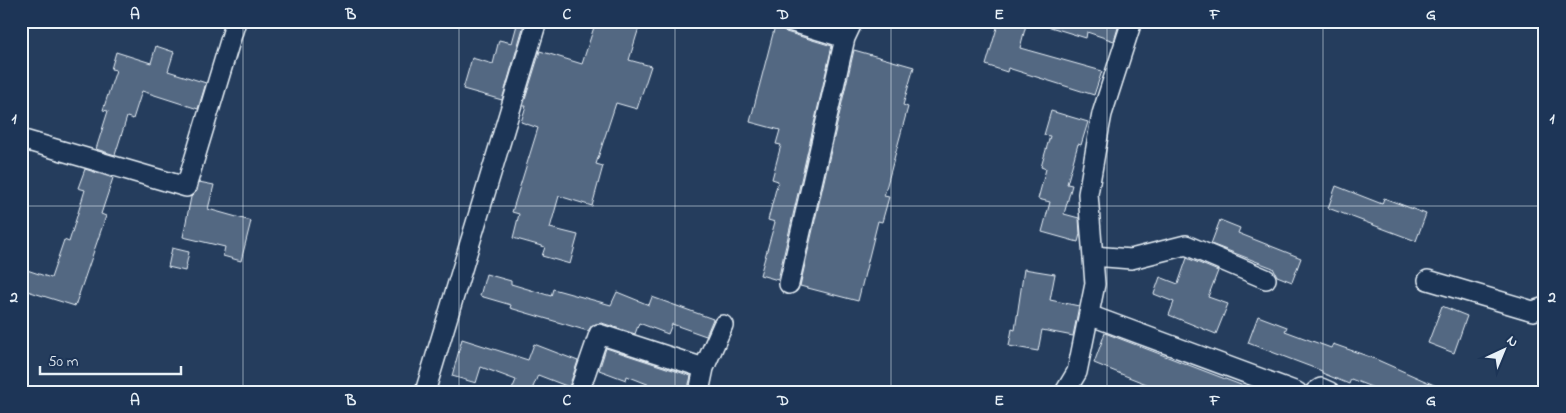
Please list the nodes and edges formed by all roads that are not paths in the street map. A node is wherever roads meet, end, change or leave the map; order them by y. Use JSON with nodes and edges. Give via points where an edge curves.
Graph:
{"nodes":[{"id":1,"x":236,"y":21,"type":"edge"},
{"id":2,"x":537,"y":21,"type":"edge"},
{"id":3,"x":789,"y":21,"type":"edge"},
{"id":4,"x":1132,"y":21,"type":"edge"},
{"id":5,"x":849,"y":30,"type":"edge"},
{"id":6,"x":21,"y":139,"type":"edge"},
{"id":7,"x":1093,"y":256,"type":"junction"},
{"id":8,"x":1266,"y":279,"type":"dead end"},
{"id":9,"x":1428,"y":280,"type":"dead end"},
{"id":10,"x":789,"y":284,"type":"dead end"},
{"id":11,"x":1545,"y":307,"type":"edge"},
{"id":12,"x":1089,"y":315,"type":"junction"},
{"id":13,"x":723,"y":324,"type":"dead end"},
{"id":14,"x":704,"y":368,"type":"junction"},
{"id":15,"x":425,"y":392,"type":"edge"},
{"id":16,"x":579,"y":392,"type":"edge"},
{"id":17,"x":699,"y":392,"type":"edge"},
{"id":18,"x":1065,"y":392,"type":"edge"},
{"id":19,"x":1297,"y":392,"type":"edge"},
{"id":20,"x":1315,"y":392,"type":"edge"},
{"id":21,"x":1330,"y":392,"type":"edge"}],
"edges":[{"from":1,"to":6,"type":"street","via":[[186,187]]},
{"from":2,"to":15,"type":"street"},
{"from":3,"to":5,"type":"street"},
{"from":4,"to":7,"type":"street","via":[[1102,114],[1088,194]]},
{"from":5,"to":10,"type":"street"},
{"from":7,"to":8,"type":"street","via":[[1131,259],[1186,245]]},
{"from":7,"to":12,"type":"street","via":[[1095,284]]},
{"from":9,"to":11,"type":"street","via":[[1534,311]]},
{"from":12,"to":18,"type":"street","via":[[1077,372]]},
{"from":12,"to":19,"type":"street"},
{"from":13,"to":14,"type":"street"},
{"from":14,"to":16,"type":"street","via":[[599,334]]},
{"from":14,"to":17,"type":"street"},
{"from":20,"to":21,"type":"street","via":[[1321,388]]}]}
